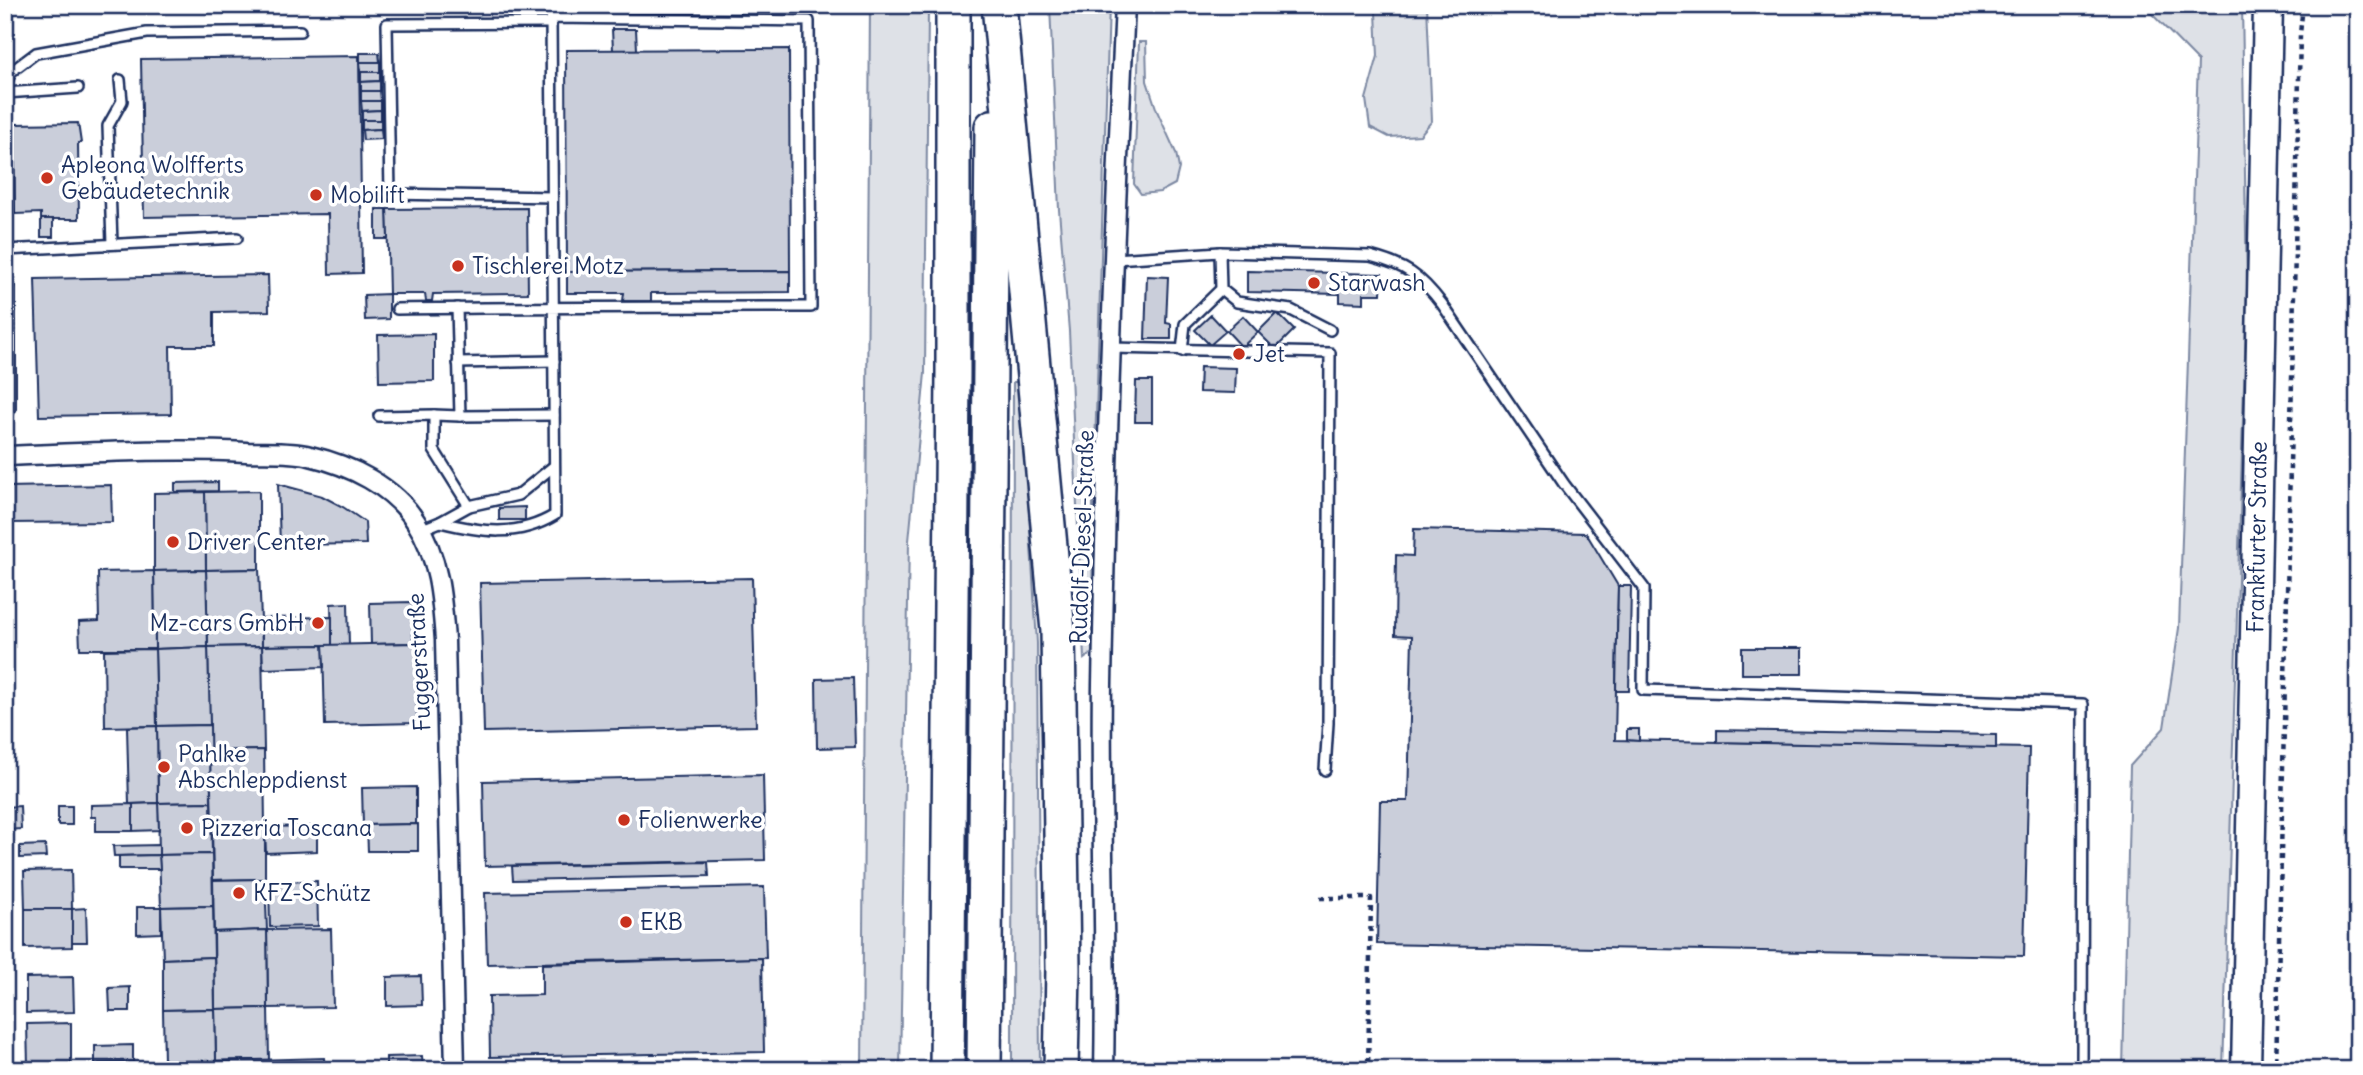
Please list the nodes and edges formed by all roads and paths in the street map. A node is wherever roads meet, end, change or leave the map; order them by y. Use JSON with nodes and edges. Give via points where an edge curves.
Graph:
{"nodes":[{"id":1,"x":953,"y":5,"type":"edge"},
{"id":2,"x":993,"y":5,"type":"edge"},
{"id":3,"x":999,"y":5,"type":"edge"},
{"id":4,"x":1125,"y":5,"type":"edge"},
{"id":5,"x":2268,"y":5,"type":"edge"},
{"id":6,"x":2303,"y":5,"type":"edge"},
{"id":7,"x":551,"y":23,"type":"junction"},
{"id":8,"x":300,"y":31,"type":"dead end"},
{"id":9,"x":120,"y":80,"type":"dead end"},
{"id":10,"x":5,"y":84,"type":"edge"},
{"id":11,"x":78,"y":88,"type":"dead end"},
{"id":12,"x":5,"y":93,"type":"edge"},
{"id":13,"x":552,"y":197,"type":"junction"},
{"id":14,"x":237,"y":238,"type":"dead end"},
{"id":15,"x":112,"y":244,"type":"junction"},
{"id":16,"x":5,"y":250,"type":"edge"},
{"id":17,"x":1220,"y":253,"type":"junction"},
{"id":18,"x":1115,"y":259,"type":"junction"},
{"id":19,"x":5,"y":289,"type":"edge"},
{"id":20,"x":1221,"y":289,"type":"junction"},
{"id":21,"x":457,"y":308,"type":"junction"},
{"id":22,"x":553,"y":308,"type":"junction"},
{"id":23,"x":397,"y":309,"type":"dead end"},
{"id":24,"x":1330,"y":330,"type":"dead end"},
{"id":25,"x":1111,"y":348,"type":"junction"},
{"id":26,"x":1182,"y":351,"type":"junction"},
{"id":27,"x":554,"y":361,"type":"junction"},
{"id":28,"x":458,"y":363,"type":"junction"},
{"id":29,"x":10,"y":409,"type":"dead end"},
{"id":30,"x":434,"y":415,"type":"junction"},
{"id":31,"x":554,"y":415,"type":"junction"},
{"id":32,"x":379,"y":416,"type":"dead end"},
{"id":33,"x":460,"y":416,"type":"junction"},
{"id":34,"x":5,"y":456,"type":"edge"},
{"id":35,"x":554,"y":466,"type":"junction"},
{"id":36,"x":469,"y":506,"type":"junction"},
{"id":37,"x":440,"y":522,"type":"junction"},
{"id":38,"x":420,"y":530,"type":"junction"},
{"id":39,"x":1325,"y":770,"type":"dead end"},
{"id":40,"x":1320,"y":898,"type":"dead end"},
{"id":41,"x":455,"y":1070,"type":"edge"},
{"id":42,"x":947,"y":1070,"type":"edge"},
{"id":43,"x":984,"y":1070,"type":"edge"},
{"id":44,"x":1061,"y":1070,"type":"edge"},
{"id":45,"x":1104,"y":1070,"type":"edge"},
{"id":46,"x":1368,"y":1070,"type":"edge"},
{"id":47,"x":2082,"y":1070,"type":"edge"},
{"id":48,"x":2246,"y":1070,"type":"edge"},
{"id":49,"x":2276,"y":1070,"type":"edge"}],
"edges":[{"from":1,"to":42,"type":"highway"},
{"from":2,"to":43,"type":"highway"},
{"from":3,"to":44,"type":"highway","via":[[1058,631]]},
{"from":4,"to":18,"type":"street","name":"Rudolf-Diesel-Straße"},
{"from":5,"to":48,"type":"main road","name":"Frankfurter Straße"},
{"from":6,"to":49,"type":"path"},
{"from":7,"to":13,"type":"lane"},
{"from":7,"to":13,"type":"lane","via":[[387,24],[390,194]]},
{"from":7,"to":22,"type":"lane","via":[[551,18],[809,21],[811,307]]},
{"from":8,"to":10,"type":"lane","via":[[147,33],[36,53],[12,71]]},
{"from":9,"to":15,"type":"lane","via":[[122,101],[108,126]]},
{"from":11,"to":12,"type":"lane"},
{"from":13,"to":22,"type":"lane"},
{"from":14,"to":15,"type":"lane"},
{"from":15,"to":16,"type":"lane"},
{"from":17,"to":18,"type":"lane"},
{"from":17,"to":20,"type":"lane"},
{"from":17,"to":47,"type":"lane","via":[[1370,256],[1410,270],[1428,285],[1564,484],[1644,588],[1643,690],[2083,704]]},
{"from":18,"to":25,"type":"street","name":"Rudolf-Diesel-Straße"},
{"from":19,"to":29,"type":"lane","via":[[10,289]]},
{"from":20,"to":24,"type":"lane","via":[[1237,302],[1291,310]]},
{"from":20,"to":26,"type":"lane","via":[[1185,324]]},
{"from":21,"to":22,"type":"lane"},
{"from":21,"to":23,"type":"lane"},
{"from":21,"to":28,"type":"lane"},
{"from":22,"to":27,"type":"lane"},
{"from":25,"to":26,"type":"lane"},
{"from":25,"to":45,"type":"street","name":"Rudolf-Diesel-Straße","via":[[1102,687]]},
{"from":26,"to":39,"type":"lane","via":[[1330,353]]},
{"from":27,"to":28,"type":"lane"},
{"from":27,"to":31,"type":"lane"},
{"from":28,"to":33,"type":"lane"},
{"from":30,"to":32,"type":"lane"},
{"from":30,"to":33,"type":"lane"},
{"from":30,"to":36,"type":"lane","via":[[434,450]]},
{"from":31,"to":33,"type":"lane"},
{"from":31,"to":35,"type":"lane"},
{"from":34,"to":38,"type":"street","name":"Fuggerstraße","via":[[194,449],[308,455],[379,483],[407,509]]},
{"from":35,"to":36,"type":"lane","via":[[518,495]]},
{"from":35,"to":37,"type":"lane","via":[[555,515],[537,526],[482,532]]},
{"from":36,"to":37,"type":"lane"},
{"from":37,"to":38,"type":"lane"},
{"from":38,"to":41,"type":"street","name":"Fuggerstraße","via":[[432,552],[439,581],[445,640]]},
{"from":40,"to":46,"type":"path","via":[[1371,898]]}]}
